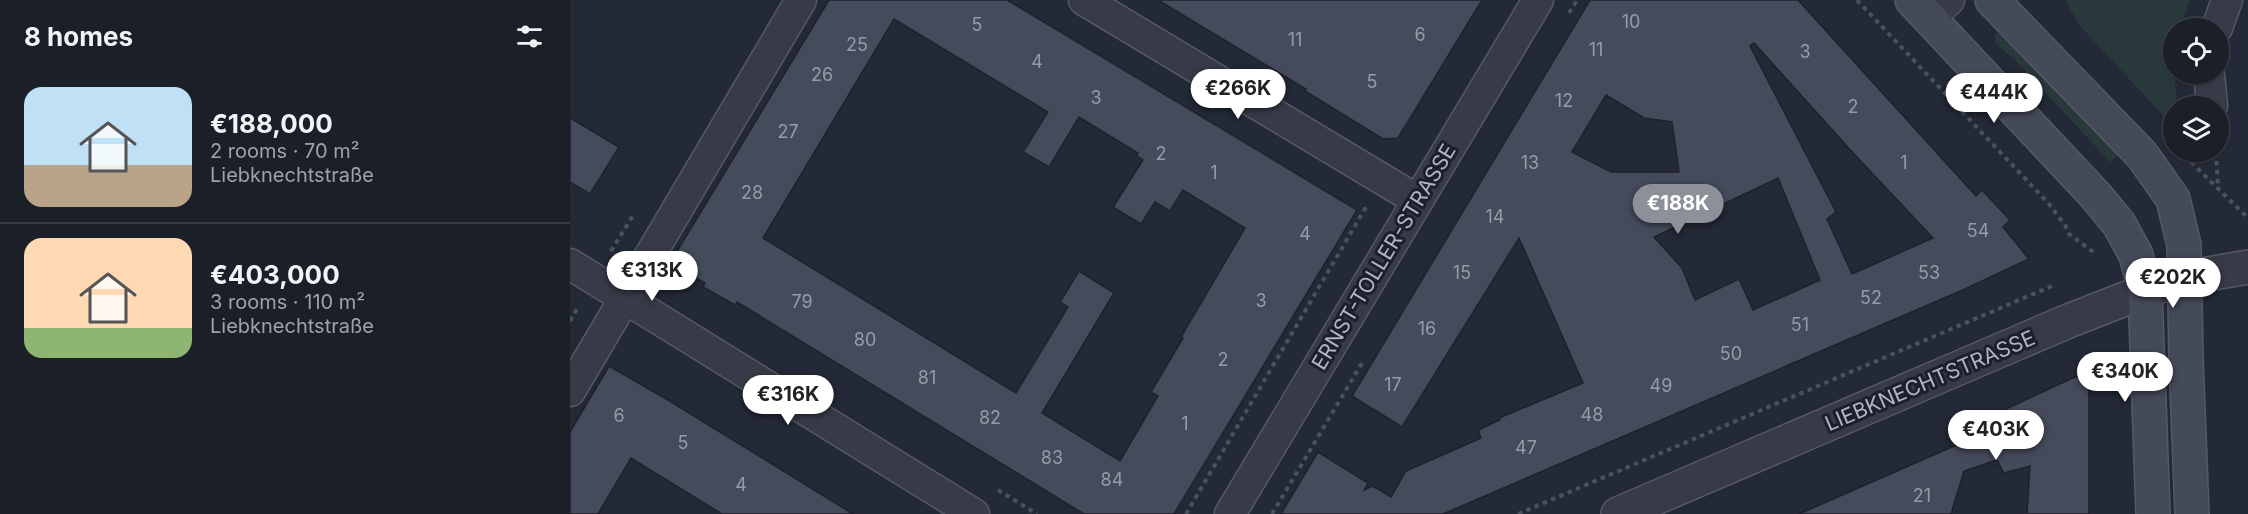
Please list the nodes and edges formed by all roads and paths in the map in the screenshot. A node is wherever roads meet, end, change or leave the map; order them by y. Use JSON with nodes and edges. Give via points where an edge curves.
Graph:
{"nodes":[{"id":1,"x":801,"y":0,"type":"edge"},
{"id":2,"x":1084,"y":0,"type":"edge"},
{"id":3,"x":1538,"y":0,"type":"edge"},
{"id":4,"x":1857,"y":0,"type":"edge"},
{"id":5,"x":1992,"y":0,"type":"edge"},
{"id":6,"x":2227,"y":0,"type":"edge"},
{"id":7,"x":1930,"y":6,"type":"edge"},
{"id":8,"x":2221,"y":18,"type":"edge"},
{"id":9,"x":2191,"y":162,"type":"edge"},
{"id":10,"x":2217,"y":162,"type":"edge"},
{"id":11,"x":1383,"y":179,"type":"junction"},
{"id":12,"x":2218,"y":189,"type":"junction"},
{"id":13,"x":1417,"y":200,"type":"junction"},
{"id":14,"x":2246,"y":216,"type":"dead end"},
{"id":15,"x":2069,"y":234,"type":"dead end"},
{"id":16,"x":570,"y":264,"type":"edge"},
{"id":17,"x":2248,"y":267,"type":"edge"},
{"id":18,"x":2185,"y":278,"type":"junction"},
{"id":19,"x":2052,"y":286,"type":"dead end"},
{"id":20,"x":2145,"y":291,"type":"junction"},
{"id":21,"x":627,"y":298,"type":"junction"},
{"id":22,"x":577,"y":309,"type":"dead end"},
{"id":23,"x":570,"y":321,"type":"edge"},
{"id":24,"x":570,"y":391,"type":"edge"},
{"id":25,"x":974,"y":514,"type":"edge"},
{"id":26,"x":1185,"y":514,"type":"edge"},
{"id":27,"x":1230,"y":514,"type":"edge"},
{"id":28,"x":1518,"y":514,"type":"edge"},
{"id":29,"x":1618,"y":514,"type":"edge"},
{"id":30,"x":2153,"y":514,"type":"edge"},
{"id":31,"x":2192,"y":514,"type":"edge"}],
"edges":[{"from":1,"to":21,"type":"street"},
{"from":2,"to":11,"type":"street"},
{"from":3,"to":13,"type":"street","name":"ERNST-TOLLER-STRASSE"},
{"from":4,"to":15,"type":"path","via":[[2049,204]]},
{"from":5,"to":18,"type":"main road","via":[[2159,177],[2173,199],[2184,245]]},
{"from":6,"to":8,"type":"street"},
{"from":7,"to":20,"type":"main road","via":[[2119,224],[2136,255]]},
{"from":9,"to":12,"type":"path"},
{"from":10,"to":12,"type":"path"},
{"from":11,"to":13,"type":"street"},
{"from":11,"to":26,"type":"path"},
{"from":12,"to":14,"type":"path"},
{"from":13,"to":27,"type":"street","name":"ERNST-TOLLER-STRASSE"},
{"from":16,"to":21,"type":"street"},
{"from":17,"to":18,"type":"street","name":"LIEBKNECHTSTRASSE"},
{"from":18,"to":20,"type":"street","name":"LIEBKNECHTSTRASSE"},
{"from":18,"to":31,"type":"main road"},
{"from":19,"to":28,"type":"path"},
{"from":20,"to":29,"type":"street","name":"LIEBKNECHTSTRASSE"},
{"from":20,"to":30,"type":"main road"},
{"from":21,"to":24,"type":"street"},
{"from":21,"to":25,"type":"street"},
{"from":22,"to":23,"type":"path"}]}
